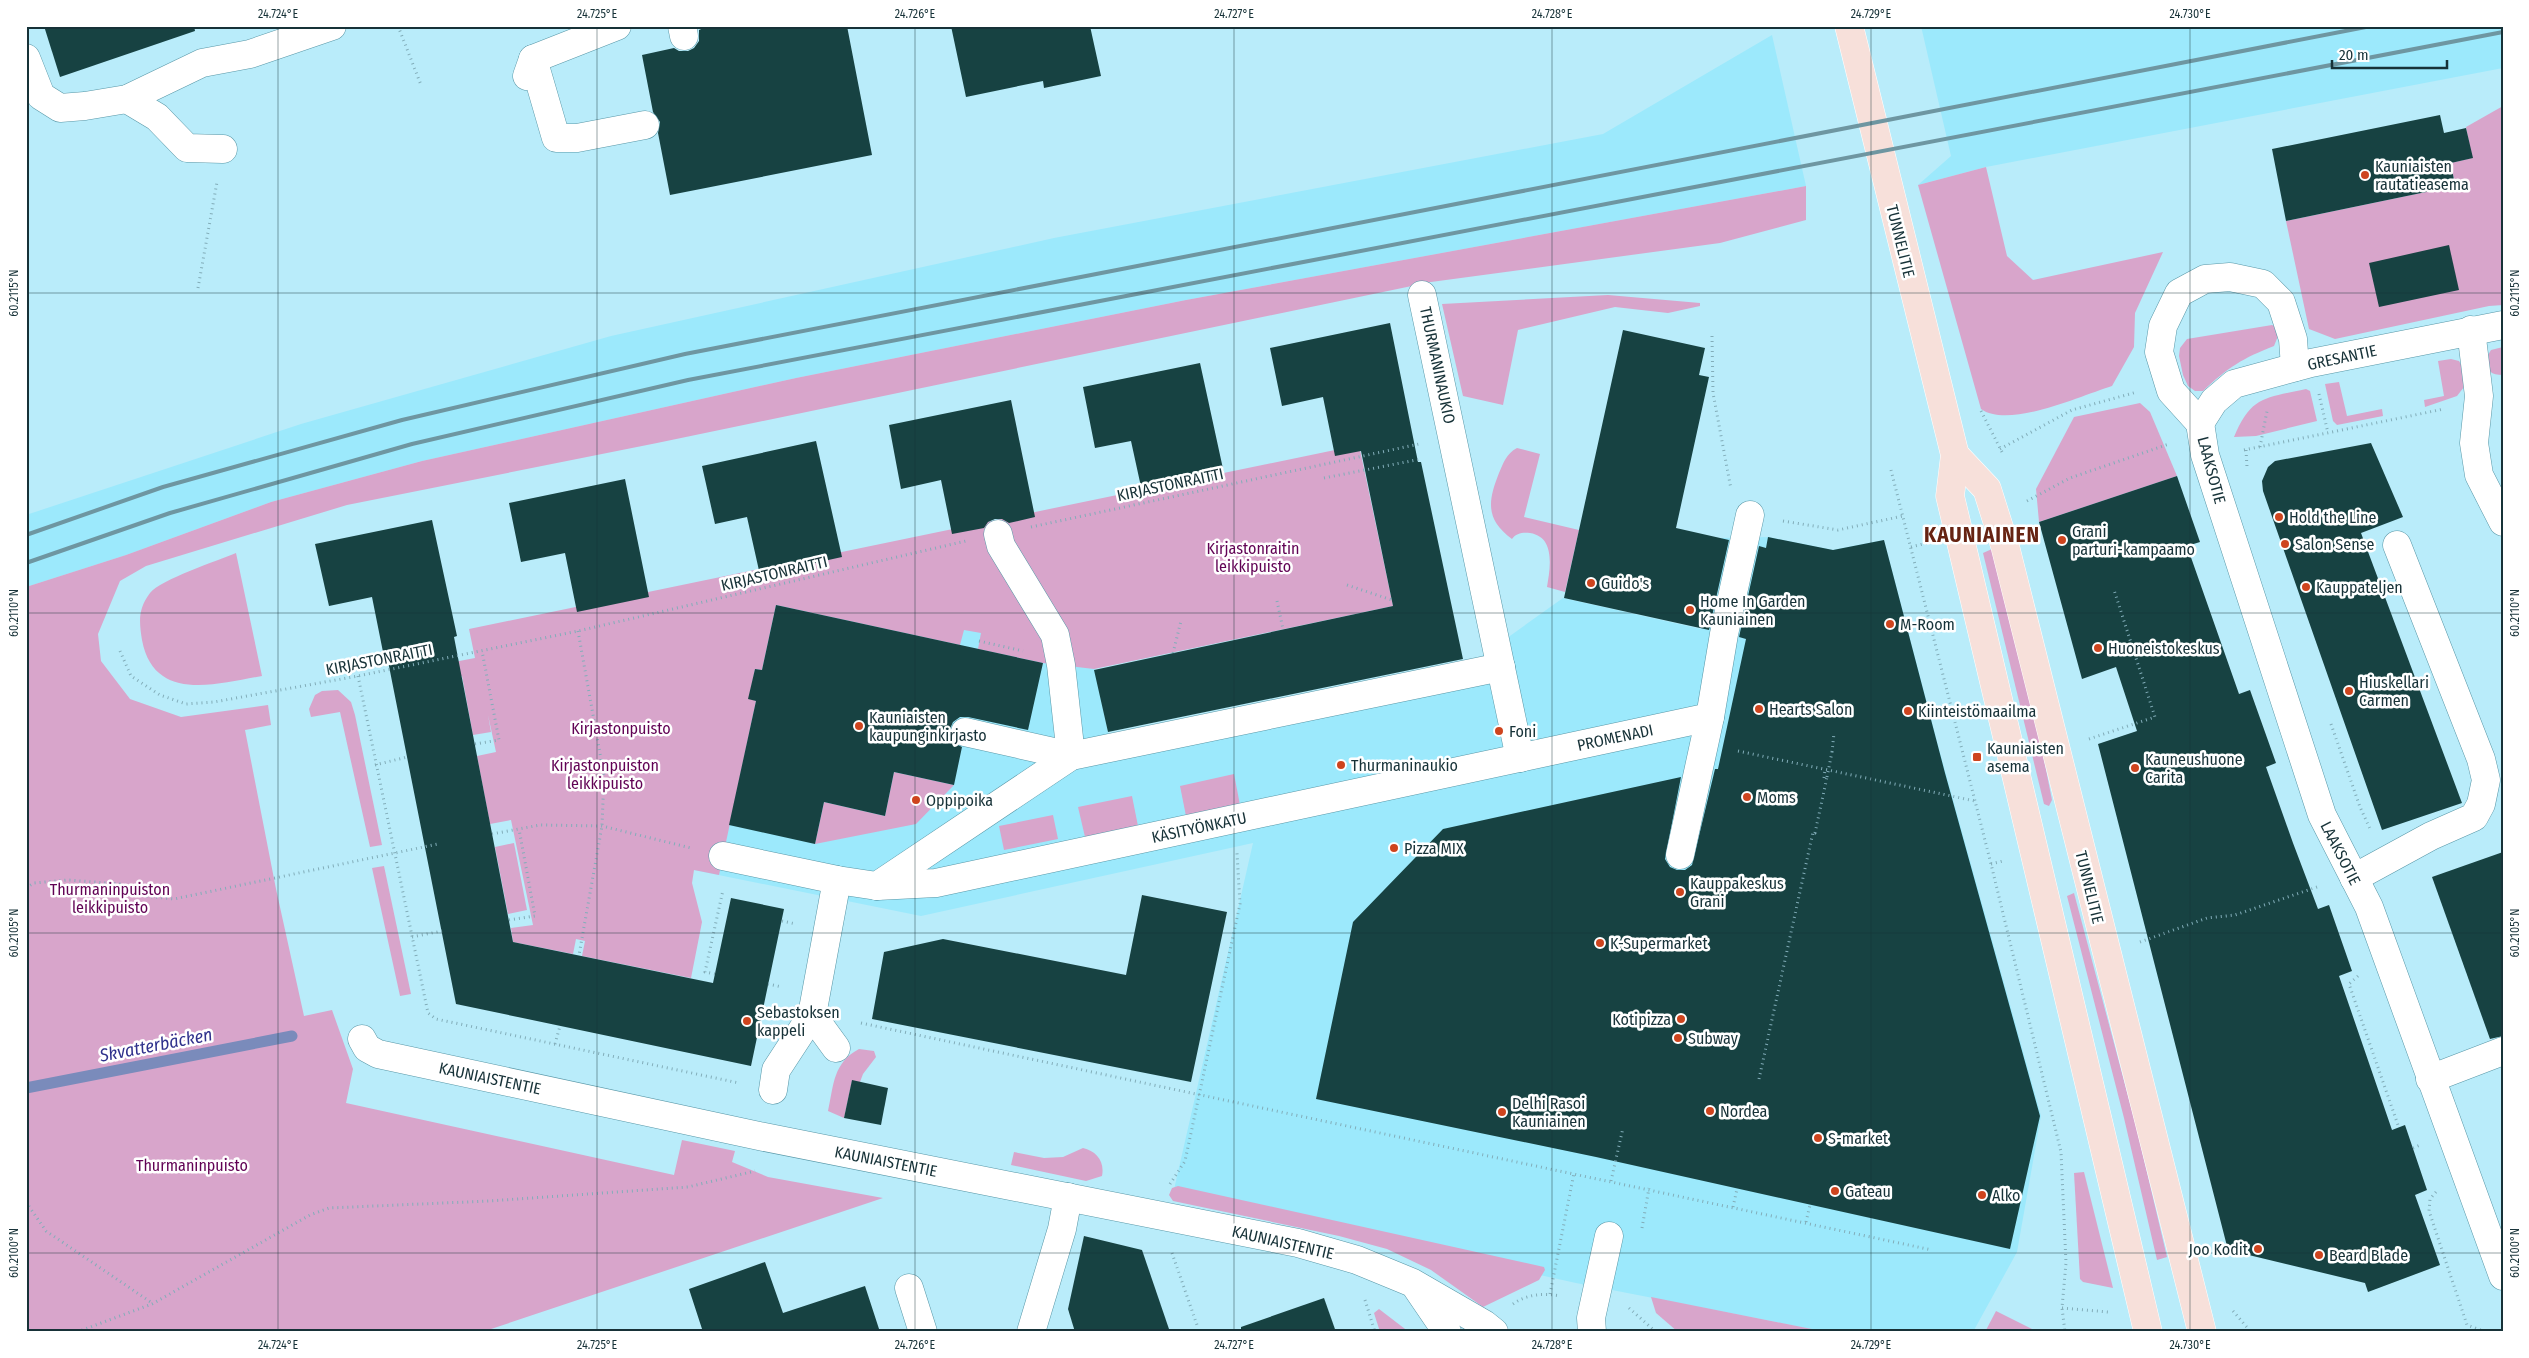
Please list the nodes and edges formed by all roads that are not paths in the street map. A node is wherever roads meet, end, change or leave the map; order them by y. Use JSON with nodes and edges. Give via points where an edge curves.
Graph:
{"nodes":[{"id":1,"x":332,"y":26,"type":"edge"},
{"id":2,"x":617,"y":26,"type":"edge"},
{"id":3,"x":1848,"y":26,"type":"edge"},
{"id":4,"x":26,"y":58,"type":"edge"},
{"id":5,"x":533,"y":59,"type":"junction"},
{"id":6,"x":522,"y":90,"type":"dead end"},
{"id":7,"x":126,"y":99,"type":"junction"},
{"id":8,"x":645,"y":125,"type":"dead end"},
{"id":9,"x":223,"y":149,"type":"road end"},
{"id":10,"x":1422,"y":295,"type":"dead end"},
{"id":11,"x":2503,"y":325,"type":"edge"},
{"id":12,"x":2471,"y":330,"type":"junction"},
{"id":13,"x":2303,"y":365,"type":"junction"},
{"id":14,"x":2200,"y":423,"type":"junction"},
{"id":15,"x":1955,"y":455,"type":"junction"},
{"id":16,"x":1750,"y":515,"type":"road end"},
{"id":17,"x":2503,"y":522,"type":"edge"},
{"id":18,"x":998,"y":534,"type":"road end"},
{"id":19,"x":2397,"y":545,"type":"dead end"},
{"id":20,"x":1501,"y":667,"type":"junction"},
{"id":21,"x":1710,"y":716,"type":"junction"},
{"id":22,"x":966,"y":732,"type":"dead end"},
{"id":23,"x":1071,"y":756,"type":"junction"},
{"id":24,"x":1520,"y":758,"type":"junction"},
{"id":25,"x":1680,"y":856,"type":"dead end"},
{"id":26,"x":726,"y":857,"type":"road end"},
{"id":27,"x":2354,"y":878,"type":"junction"},
{"id":28,"x":837,"y":880,"type":"junction"},
{"id":29,"x":877,"y":886,"type":"junction"},
{"id":30,"x":812,"y":1015,"type":"junction"},
{"id":31,"x":362,"y":1039,"type":"dead end"},
{"id":32,"x":836,"y":1048,"type":"dead end"},
{"id":33,"x":2503,"y":1052,"type":"edge"},
{"id":34,"x":2430,"y":1079,"type":"junction"},
{"id":35,"x":773,"y":1090,"type":"road end"},
{"id":36,"x":1068,"y":1197,"type":"junction"},
{"id":37,"x":1609,"y":1236,"type":"dead end"},
{"id":38,"x":2503,"y":1276,"type":"edge"},
{"id":39,"x":1413,"y":1282,"type":"junction"},
{"id":40,"x":909,"y":1288,"type":"dead end"},
{"id":41,"x":1489,"y":1328,"type":"edge"},
{"id":42,"x":923,"y":1332,"type":"edge"},
{"id":43,"x":1031,"y":1332,"type":"edge"},
{"id":44,"x":1447,"y":1332,"type":"edge"},
{"id":45,"x":1592,"y":1332,"type":"edge"},
{"id":46,"x":2148,"y":1332,"type":"edge"},
{"id":47,"x":2202,"y":1332,"type":"edge"}],
"edges":[{"from":1,"to":7,"type":"street","via":[[250,54],[202,63]]},
{"from":2,"to":5,"type":"street"},
{"from":3,"to":15,"type":"main road","name":"TUNNELITIE"},
{"from":4,"to":7,"type":"street","via":[[41,96],[60,108]]},
{"from":5,"to":6,"type":"street"},
{"from":5,"to":8,"type":"street","via":[[556,138],[577,138]]},
{"from":7,"to":9,"type":"street","via":[[158,117],[187,148]]},
{"from":10,"to":20,"type":"street","name":"THURMANINAUKIO"},
{"from":11,"to":12,"type":"street","name":"GRESANTIE"},
{"from":12,"to":13,"type":"street","name":"GRESANTIE"},
{"from":12,"to":17,"type":"street","via":[[2479,396],[2474,442],[2479,474]]},
{"from":13,"to":14,"type":"street","name":"GRESANTIE","via":[[2234,384],[2214,401]]},
{"from":13,"to":14,"type":"street","via":[[2281,302],[2263,284],[2230,277],[2205,279],[2179,293],[2164,326],[2159,352],[2170,391]]},
{"from":14,"to":27,"type":"street","name":"LAAKSOTIE","via":[[2205,455],[2322,814]]},
{"from":15,"to":46,"type":"main road","name":"TUNNELITIE","via":[[1950,496]]},
{"from":15,"to":47,"type":"main road","name":"TUNNELITIE","via":[[1987,489],[2005,546]]},
{"from":16,"to":21,"type":"street"},
{"from":18,"to":23,"type":"street","via":[[1000,546],[1055,635]]},
{"from":19,"to":27,"type":"street","via":[[2486,780],[2481,804],[2474,817],[2430,836]]},
{"from":20,"to":23,"type":"street"},
{"from":20,"to":24,"type":"street","name":"THURMANINAUKIO"},
{"from":21,"to":24,"type":"street","name":"PROMENADI"},
{"from":21,"to":25,"type":"street"},
{"from":22,"to":23,"type":"street"},
{"from":23,"to":29,"type":"street"},
{"from":24,"to":29,"type":"street","name":"KÄSITYÖNKATU","via":[[936,883]]},
{"from":26,"to":28,"type":"street","name":"KÄSITYÖNKATU"},
{"from":27,"to":34,"type":"street","name":"LAAKSOTIE","via":[[2369,907]]},
{"from":28,"to":29,"type":"street","name":"KÄSITYÖNKATU"},
{"from":28,"to":30,"type":"street"},
{"from":30,"to":32,"type":"street"},
{"from":30,"to":35,"type":"street","via":[[776,1070]]},
{"from":31,"to":36,"type":"street","name":"KAUNIAISTENTIE","via":[[367,1048],[378,1054],[764,1137]]},
{"from":33,"to":34,"type":"street"},
{"from":34,"to":38,"type":"street","name":"LAAKSOTIE"},
{"from":36,"to":39,"type":"street","name":"KAUNIAISTENTIE","via":[[1298,1243],[1357,1260]]},
{"from":36,"to":43,"type":"street","via":[[1062,1229]]},
{"from":37,"to":45,"type":"street","via":[[1591,1318]]},
{"from":39,"to":41,"type":"street","name":"KAUNIAISTENTIE"},
{"from":39,"to":44,"type":"street"},
{"from":40,"to":42,"type":"street"}]}
